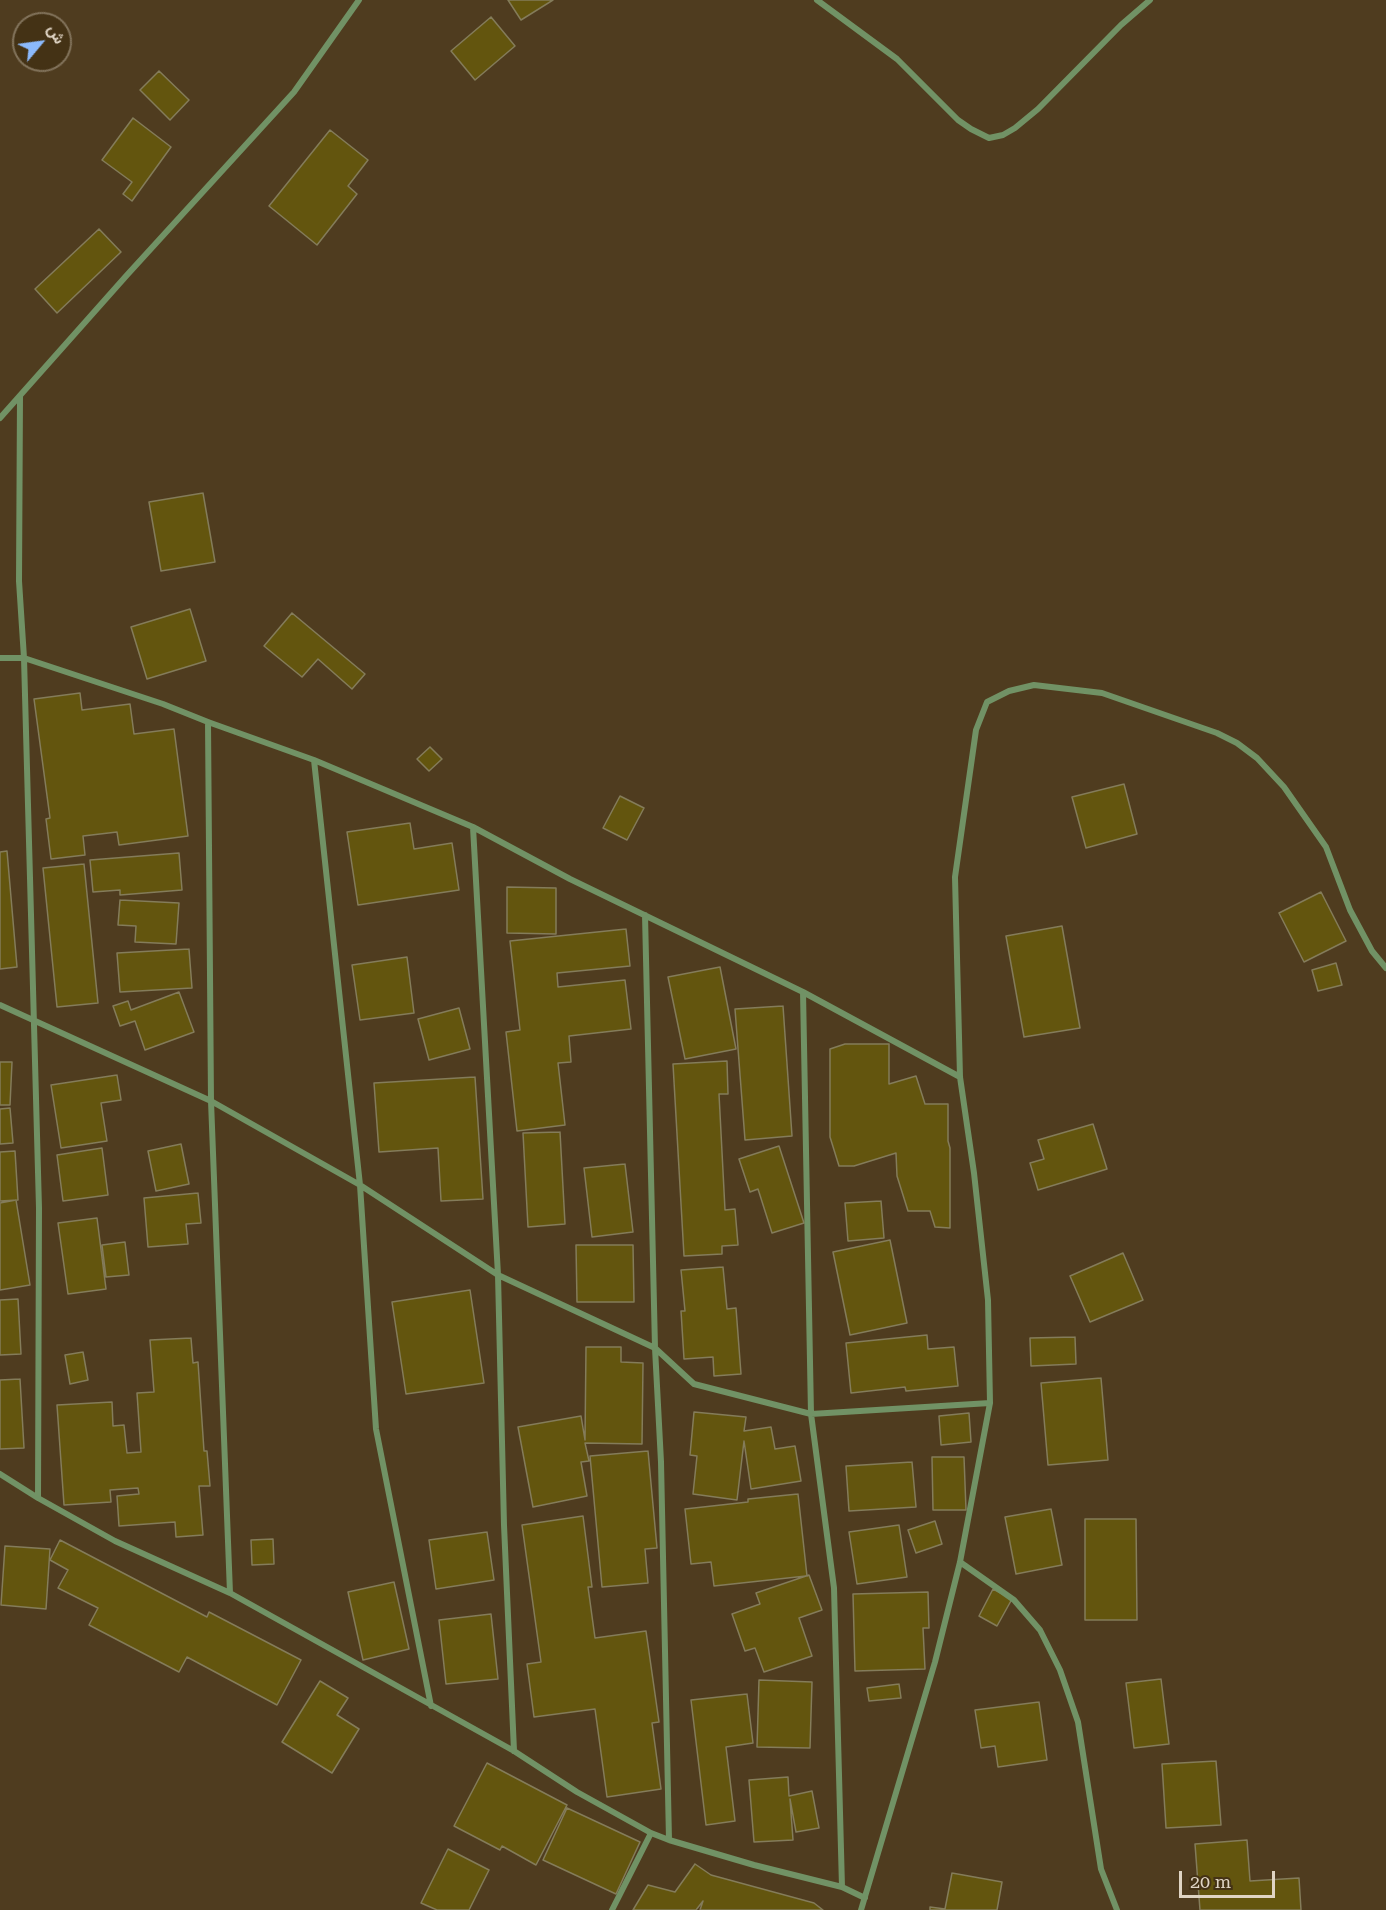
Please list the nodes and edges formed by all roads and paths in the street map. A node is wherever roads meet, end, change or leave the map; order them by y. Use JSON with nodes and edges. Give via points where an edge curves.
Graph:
{"nodes":[{"id":1,"x":358,"y":0,"type":"edge"},
{"id":2,"x":817,"y":0,"type":"edge"},
{"id":3,"x":1150,"y":0,"type":"edge"},
{"id":4,"x":20,"y":397,"type":"junction"},
{"id":5,"x":0,"y":418,"type":"edge"},
{"id":6,"x":0,"y":658,"type":"edge"},
{"id":7,"x":24,"y":658,"type":"junction"},
{"id":8,"x":208,"y":722,"type":"junction"},
{"id":9,"x":314,"y":760,"type":"junction"},
{"id":10,"x":473,"y":827,"type":"junction"},
{"id":11,"x":645,"y":915,"type":"junction"},
{"id":12,"x":1386,"y":968,"type":"edge"},
{"id":13,"x":803,"y":992,"type":"junction"},
{"id":14,"x":0,"y":1005,"type":"edge"},
{"id":15,"x":34,"y":1020,"type":"junction"},
{"id":16,"x":960,"y":1077,"type":"junction"},
{"id":17,"x":211,"y":1101,"type":"junction"},
{"id":18,"x":360,"y":1185,"type":"junction"},
{"id":19,"x":498,"y":1275,"type":"junction"},
{"id":20,"x":655,"y":1348,"type":"junction"},
{"id":21,"x":990,"y":1403,"type":"junction"},
{"id":22,"x":811,"y":1414,"type":"junction"},
{"id":23,"x":0,"y":1474,"type":"edge"},
{"id":24,"x":38,"y":1498,"type":"junction"},
{"id":25,"x":960,"y":1562,"type":"junction"},
{"id":26,"x":230,"y":1593,"type":"junction"},
{"id":27,"x":431,"y":1706,"type":"junction"},
{"id":28,"x":514,"y":1751,"type":"junction"},
{"id":29,"x":651,"y":1833,"type":"junction"},
{"id":30,"x":669,"y":1840,"type":"junction"},
{"id":31,"x":842,"y":1887,"type":"junction"},
{"id":32,"x":865,"y":1898,"type":"junction"},
{"id":33,"x":612,"y":1910,"type":"edge"},
{"id":34,"x":861,"y":1910,"type":"edge"},
{"id":35,"x":1117,"y":1910,"type":"edge"}],
"edges":[{"from":1,"to":4,"type":"street","via":[[294,92]]},
{"from":2,"to":3,"type":"street","via":[[897,59],[958,120],[989,138],[1015,128],[1038,109]]},
{"from":4,"to":5,"type":"street"},
{"from":4,"to":7,"type":"street","via":[[19,581]]},
{"from":6,"to":7,"type":"street"},
{"from":7,"to":8,"type":"street"},
{"from":7,"to":15,"type":"street"},
{"from":8,"to":9,"type":"street"},
{"from":8,"to":17,"type":"street"},
{"from":9,"to":10,"type":"street"},
{"from":9,"to":18,"type":"street"},
{"from":10,"to":11,"type":"street"},
{"from":10,"to":19,"type":"street"},
{"from":11,"to":13,"type":"street"},
{"from":11,"to":20,"type":"street"},
{"from":12,"to":16,"type":"street","via":[[1350,910],[1326,847],[1284,787],[1237,743],[1102,693],[1034,685],[1008,691],[987,702],[976,730],[955,877]]},
{"from":13,"to":16,"type":"street"},
{"from":13,"to":22,"type":"street"},
{"from":14,"to":15,"type":"street"},
{"from":15,"to":17,"type":"street"},
{"from":15,"to":24,"type":"street","via":[[39,1208]]},
{"from":16,"to":21,"type":"street","via":[[988,1300]]},
{"from":17,"to":18,"type":"street"},
{"from":17,"to":26,"type":"street"},
{"from":18,"to":19,"type":"street"},
{"from":18,"to":27,"type":"street","via":[[376,1429]]},
{"from":19,"to":20,"type":"street"},
{"from":19,"to":28,"type":"street"},
{"from":20,"to":22,"type":"street","via":[[694,1384]]},
{"from":20,"to":30,"type":"street","via":[[662,1462]]},
{"from":21,"to":22,"type":"street"},
{"from":21,"to":25,"type":"street"},
{"from":22,"to":31,"type":"street","via":[[834,1588]]},
{"from":23,"to":24,"type":"street"},
{"from":24,"to":26,"type":"street","via":[[115,1541]]},
{"from":25,"to":32,"type":"street","via":[[908,1758]]},
{"from":25,"to":35,"type":"street","via":[[1014,1600],[1040,1630],[1060,1670],[1078,1722],[1101,1869]]},
{"from":26,"to":27,"type":"street"},
{"from":27,"to":28,"type":"street"},
{"from":28,"to":29,"type":"street"},
{"from":29,"to":30,"type":"street"},
{"from":29,"to":33,"type":"street"},
{"from":30,"to":31,"type":"street"},
{"from":31,"to":32,"type":"street"},
{"from":32,"to":34,"type":"street"}]}
